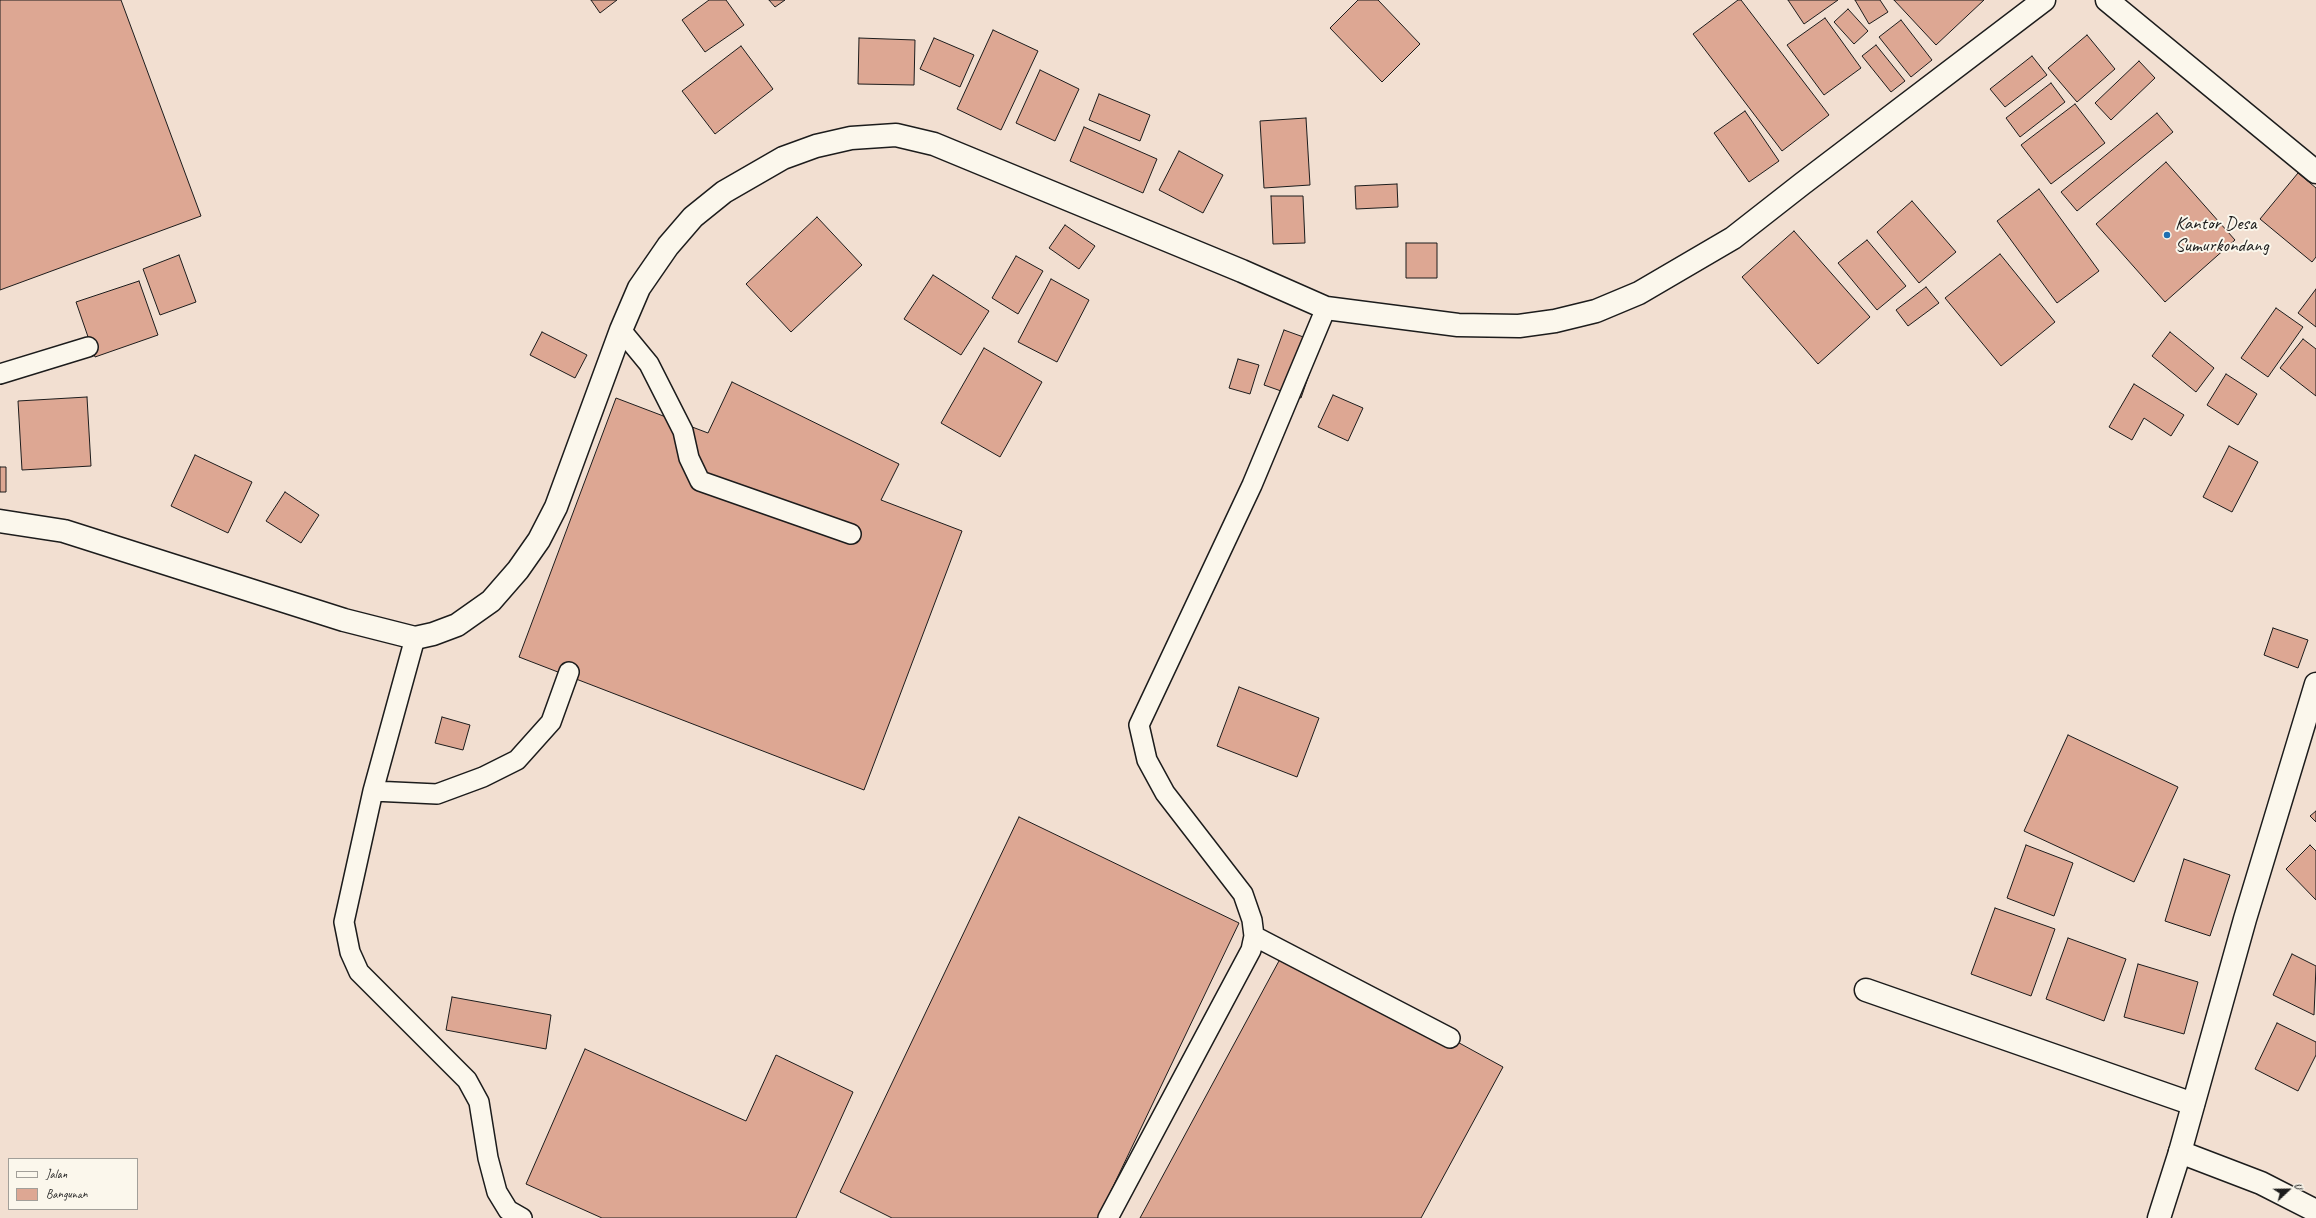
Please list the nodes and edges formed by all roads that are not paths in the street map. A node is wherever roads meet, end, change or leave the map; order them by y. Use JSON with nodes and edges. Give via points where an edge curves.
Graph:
{"nodes":[{"id":1,"x":2107,"y":0,"type":"edge"},
{"id":2,"x":2035,"y":2,"type":"edge"},
{"id":3,"x":2316,"y":172,"type":"edge"},
{"id":4,"x":1326,"y":308,"type":"junction"},
{"id":5,"x":621,"y":330,"type":"junction"},
{"id":6,"x":88,"y":347,"type":"dead end"},
{"id":7,"x":0,"y":374,"type":"edge"},
{"id":8,"x":0,"y":521,"type":"edge"},
{"id":9,"x":851,"y":534,"type":"dead end"},
{"id":10,"x":415,"y":638,"type":"junction"},
{"id":11,"x":569,"y":672,"type":"dead end"},
{"id":12,"x":2316,"y":684,"type":"edge"},
{"id":13,"x":373,"y":791,"type":"junction"},
{"id":14,"x":1254,"y":936,"type":"junction"},
{"id":15,"x":1866,"y":990,"type":"dead end"},
{"id":16,"x":1450,"y":1038,"type":"dead end"},
{"id":17,"x":2193,"y":1104,"type":"junction"},
{"id":18,"x":2180,"y":1152,"type":"junction"},
{"id":19,"x":2316,"y":1211,"type":"edge"},
{"id":20,"x":522,"y":1218,"type":"edge"},
{"id":21,"x":1108,"y":1218,"type":"edge"},
{"id":22,"x":2159,"y":1218,"type":"edge"}],
"edges":[{"from":1,"to":3,"type":"main road"},
{"from":2,"to":4,"type":"main road","via":[[1733,238],[1639,293],[1596,311],[1519,326],[1458,325]]},
{"from":4,"to":5,"type":"main road","via":[[934,144],[896,135],[851,138],[816,146],[783,158],[724,192],[693,217],[668,246],[639,288]]},
{"from":4,"to":14,"type":"lane","via":[[1252,485],[1139,725],[1147,760],[1165,793],[1243,894],[1252,920]]},
{"from":5,"to":9,"type":"lane","via":[[649,364],[684,431],[689,458],[700,481]]},
{"from":5,"to":10,"type":"main road","via":[[556,507],[539,540],[518,570],[478,612],[457,625]]},
{"from":6,"to":7,"type":"lane"},
{"from":8,"to":10,"type":"main road","via":[[64,531],[344,620]]},
{"from":10,"to":13,"type":"lane"},
{"from":11,"to":13,"type":"lane","via":[[551,722],[517,760],[483,777],[437,794]]},
{"from":12,"to":17,"type":"main road","via":[[2245,918]]},
{"from":13,"to":20,"type":"lane","via":[[344,922],[350,952],[359,972],[467,1080],[479,1102],[488,1158],[497,1192],[508,1210]]},
{"from":14,"to":16,"type":"lane"},
{"from":14,"to":21,"type":"lane","via":[[1251,950]]},
{"from":15,"to":17,"type":"main road"},
{"from":17,"to":18,"type":"main road"},
{"from":18,"to":19,"type":"main road","via":[[2261,1182]]},
{"from":18,"to":22,"type":"main road"}]}
